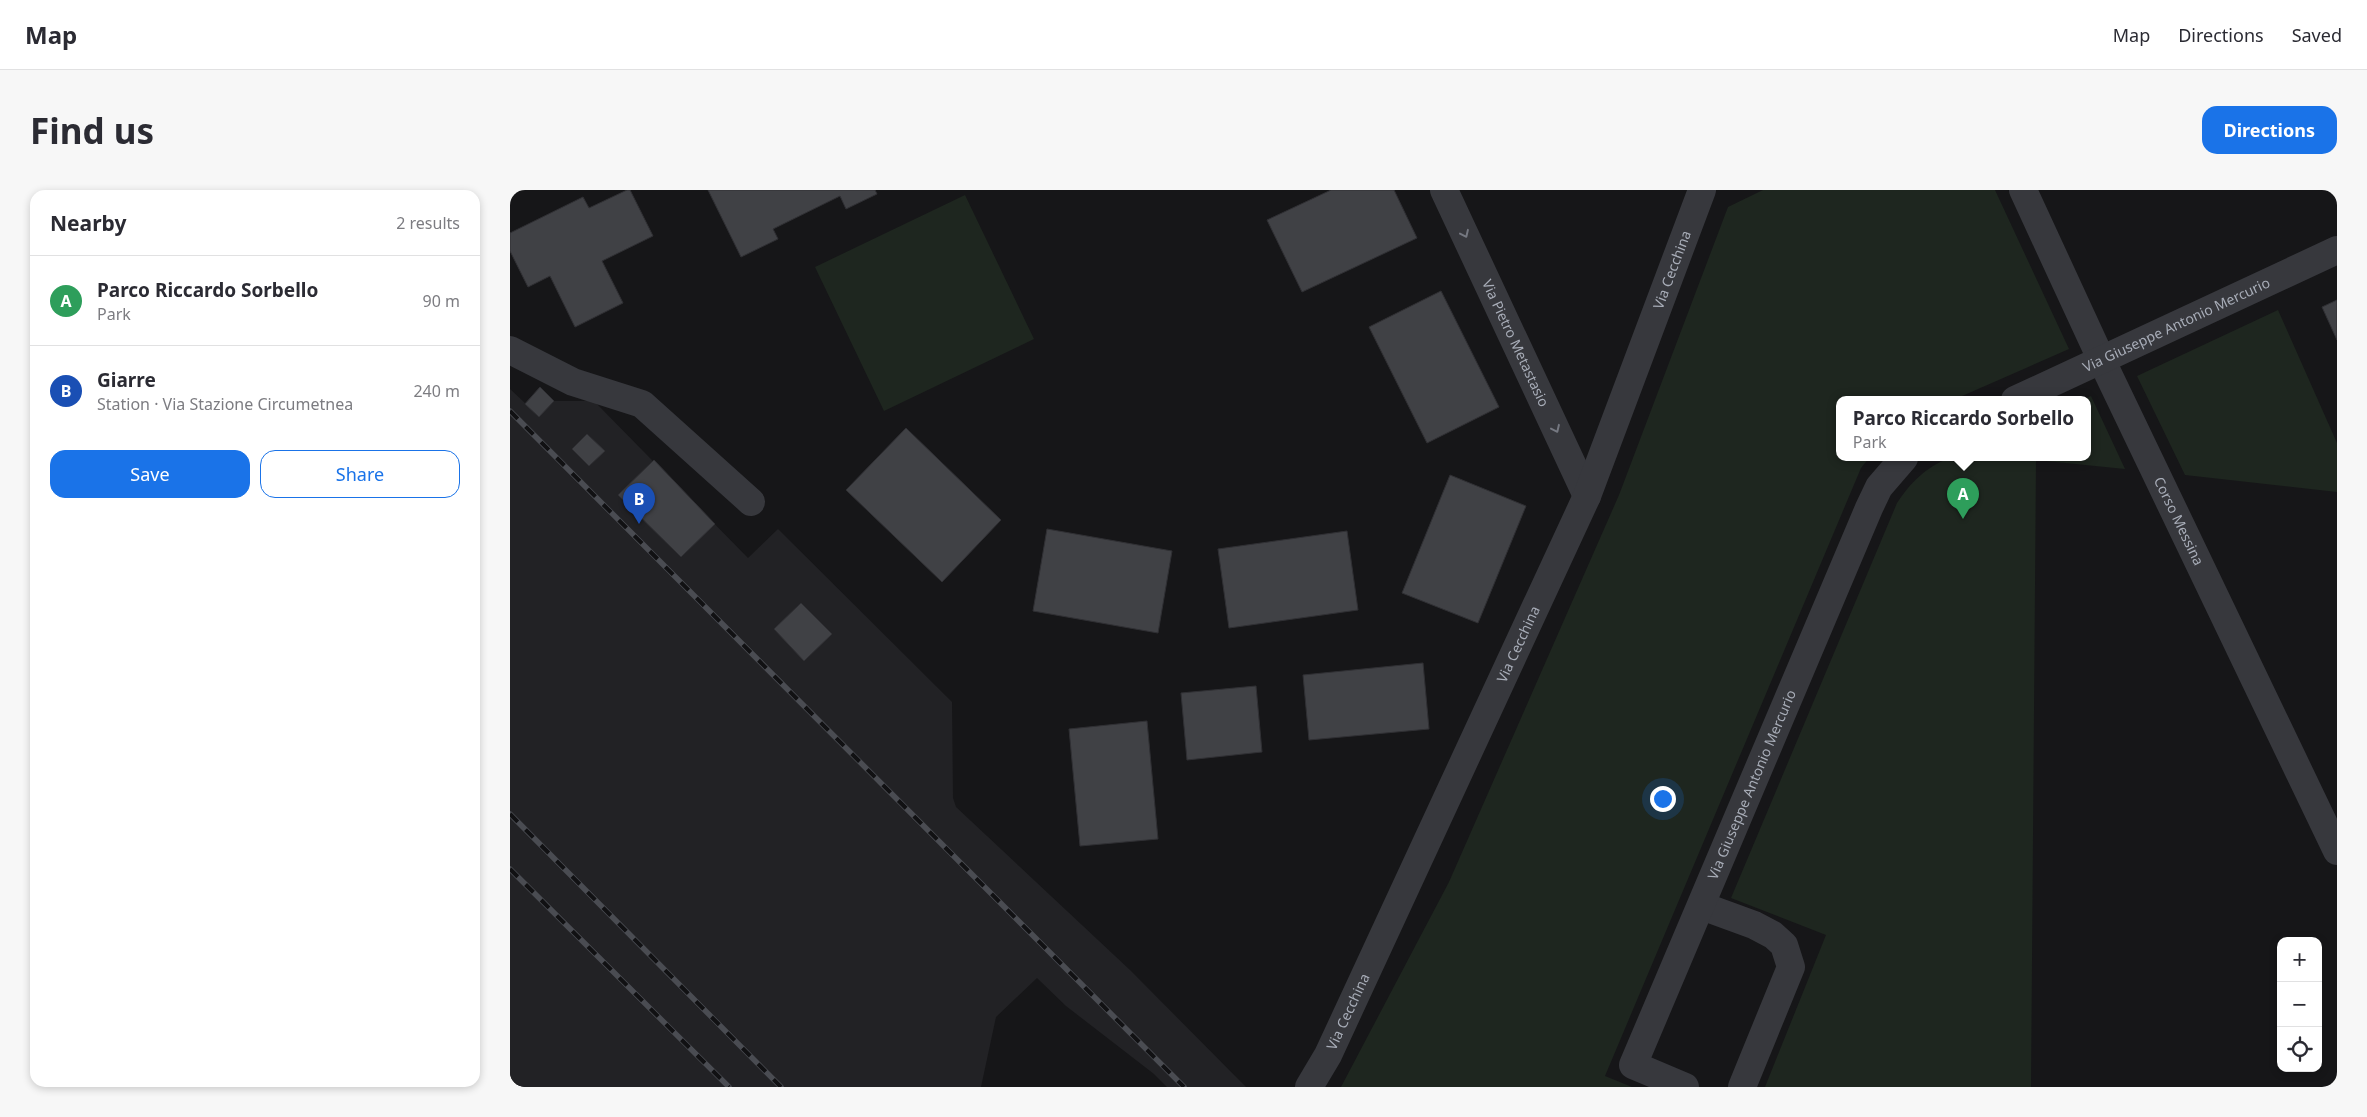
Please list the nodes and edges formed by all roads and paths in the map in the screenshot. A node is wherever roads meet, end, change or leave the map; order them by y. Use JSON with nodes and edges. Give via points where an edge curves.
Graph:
{"nodes":[{"id":1,"x":1444,"y":190,"type":"edge"},
{"id":2,"x":1702,"y":190,"type":"edge"},
{"id":3,"x":2023,"y":190,"type":"edge"},
{"id":4,"x":2337,"y":250,"type":"edge"},
{"id":5,"x":510,"y":350,"type":"edge"},
{"id":6,"x":2102,"y":361,"type":"junction"},
{"id":7,"x":2024,"y":396,"type":"edge"},
{"id":8,"x":1901,"y":461,"type":"edge"},
{"id":9,"x":1587,"y":496,"type":"junction"},
{"id":10,"x":751,"y":502,"type":"dead end"},
{"id":11,"x":2337,"y":851,"type":"edge"},
{"id":12,"x":1702,"y":906,"type":"junction"},
{"id":13,"x":1309,"y":1087,"type":"edge"},
{"id":14,"x":1685,"y":1087,"type":"edge"},
{"id":15,"x":1742,"y":1087,"type":"edge"}],
"edges":[{"from":1,"to":9,"type":"street","name":"Via Pietro Metastasio","one_way":true},
{"from":2,"to":9,"type":"street","name":"Via Cecchina"},
{"from":3,"to":6,"type":"street","name":"Corso Messina"},
{"from":4,"to":6,"type":"street","name":"Via Giuseppe Antonio Mercurio"},
{"from":5,"to":10,"type":"street","via":[[573,382],[642,404]]},
{"from":6,"to":7,"type":"street","name":"Via Giuseppe Antonio Mercurio"},
{"from":6,"to":11,"type":"street","name":"Corso Messina"},
{"from":8,"to":12,"type":"street","name":"Via Giuseppe Antonio Mercurio","via":[[1879,487],[1869,508]]},
{"from":9,"to":13,"type":"street","name":"Via Cecchina","via":[[1328,1055]]},
{"from":12,"to":14,"type":"street","name":"Via Giuseppe Antonio Mercurio","via":[[1633,1065]]},
{"from":12,"to":15,"type":"street","via":[[1773,935],[1784,945],[1791,967]]}]}
